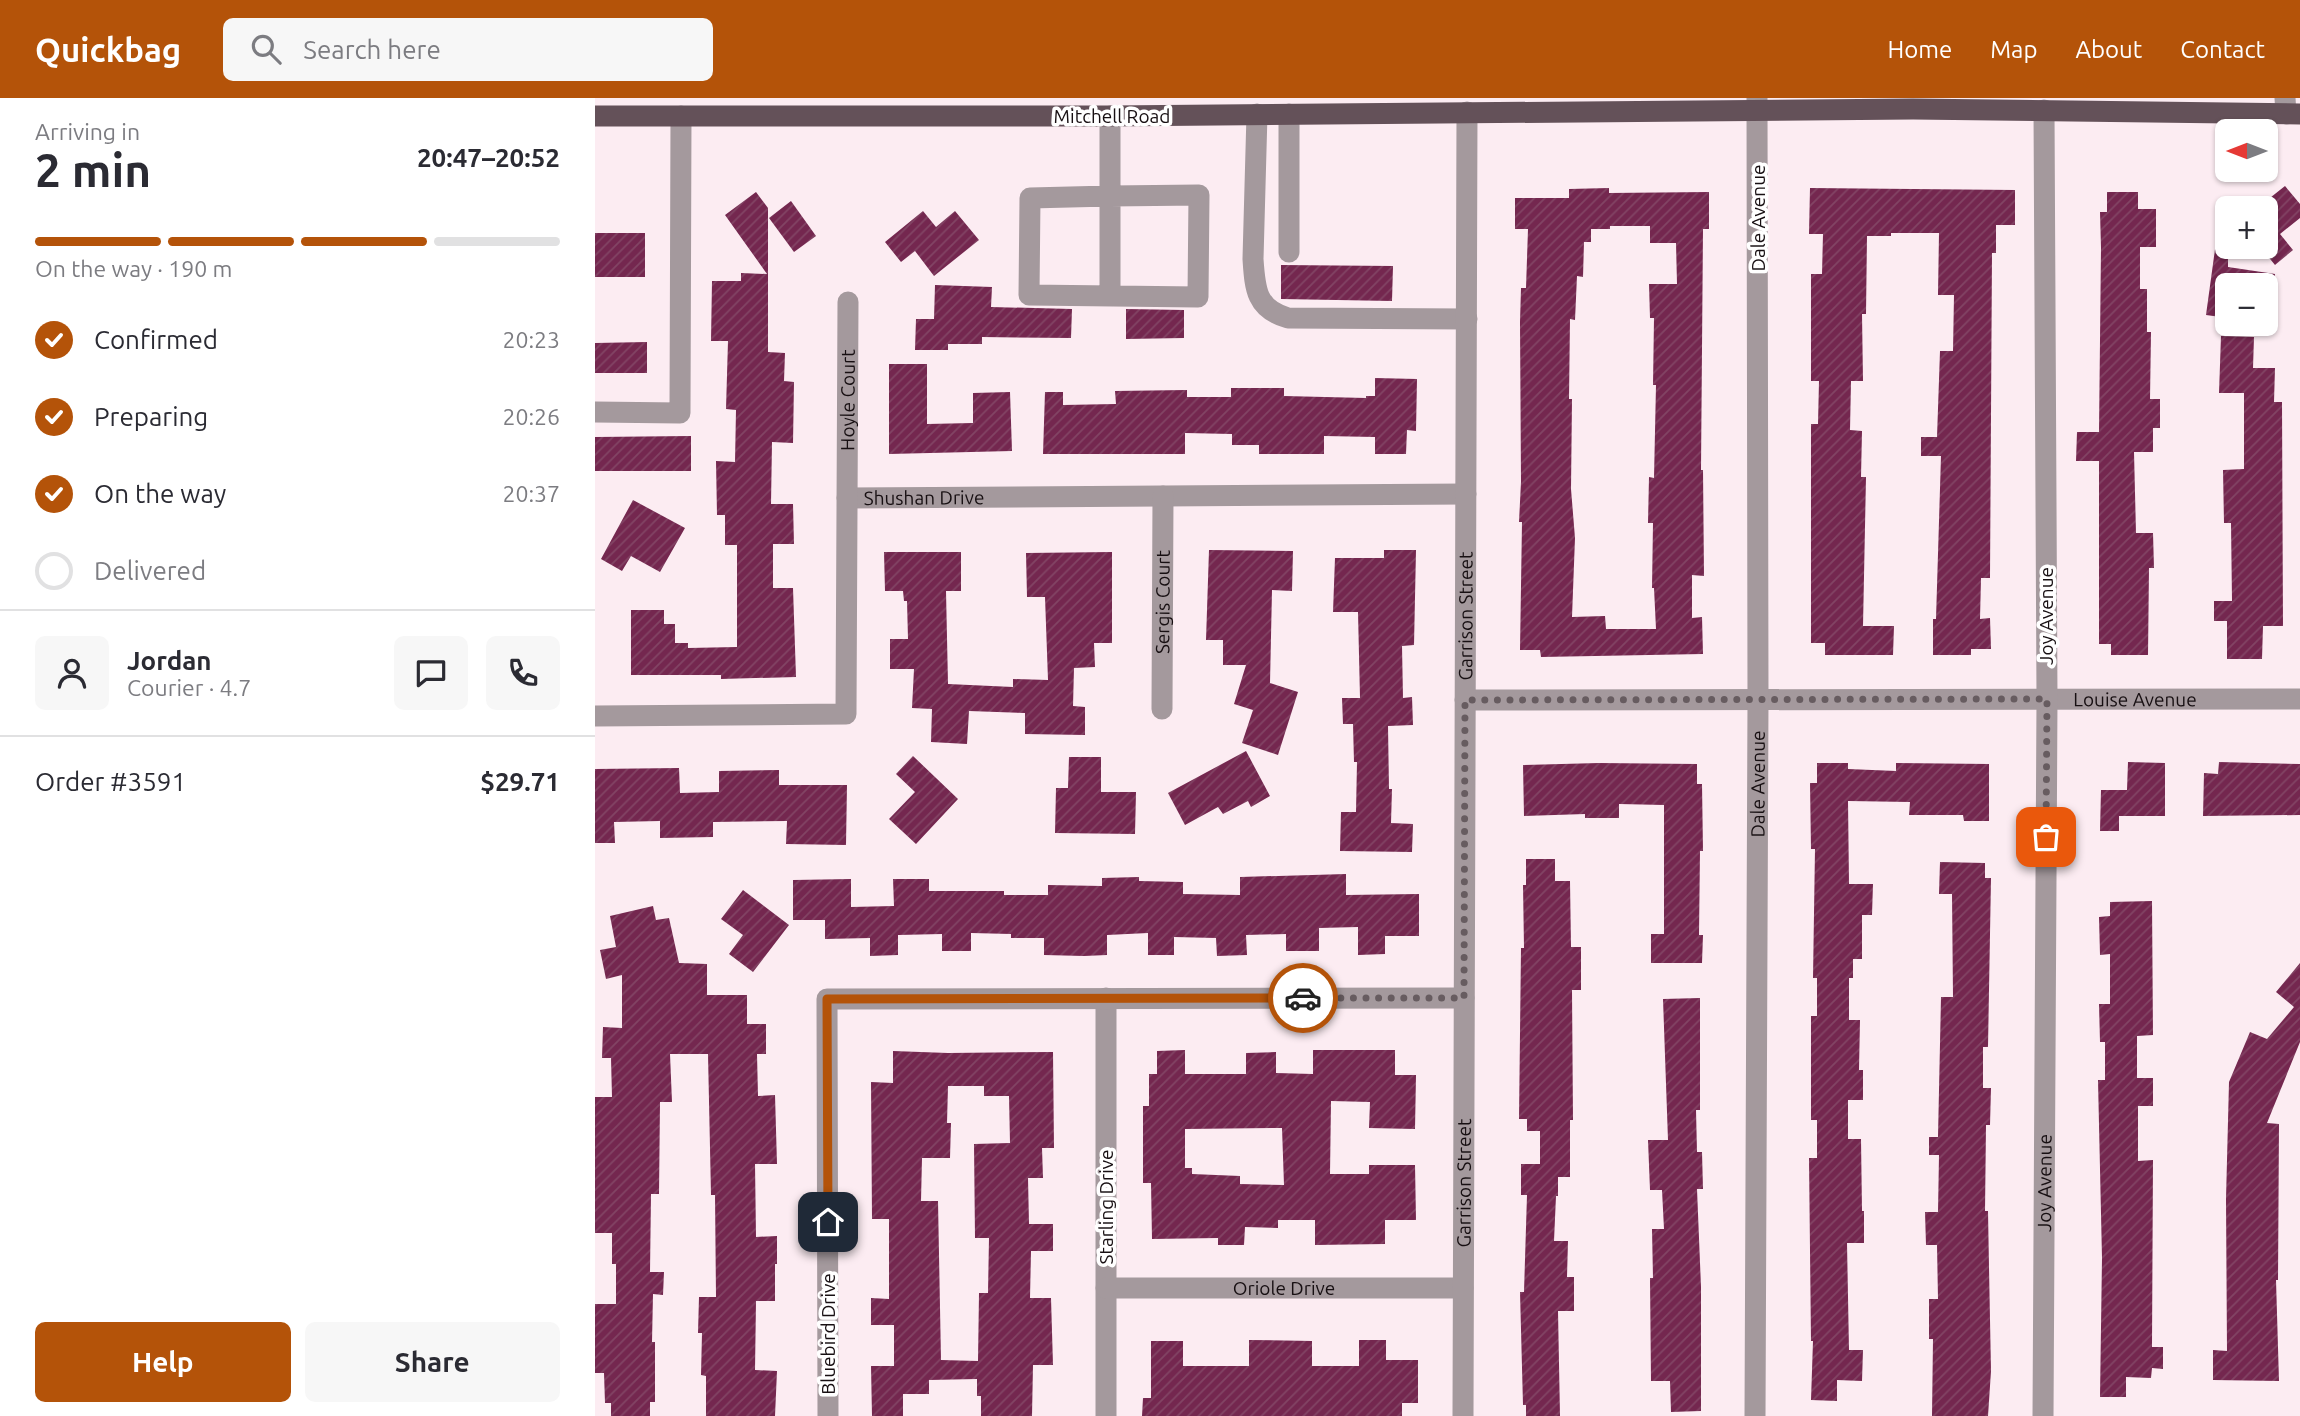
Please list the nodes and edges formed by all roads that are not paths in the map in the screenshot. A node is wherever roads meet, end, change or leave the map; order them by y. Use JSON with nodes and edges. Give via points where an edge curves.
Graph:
{"nodes":[{"id":1,"x":1913,"y":104,"type":"edge"},
{"id":2,"x":2018,"y":104,"type":"edge"},
{"id":3,"x":1578,"y":105,"type":"edge"},
{"id":4,"x":1757,"y":105,"type":"edge"},
{"id":5,"x":2290,"y":108,"type":"edge"},
{"id":6,"x":2044,"y":110,"type":"junction"},
{"id":7,"x":1467,"y":112,"type":"junction"},
{"id":8,"x":1257,"y":114,"type":"junction"},
{"id":9,"x":1289,"y":114,"type":"junction"},
{"id":10,"x":595,"y":116,"type":"edge"},
{"id":11,"x":681,"y":116,"type":"junction"},
{"id":12,"x":1110,"y":116,"type":"junction"},
{"id":13,"x":1110,"y":196,"type":"junction"},
{"id":14,"x":1289,"y":252,"type":"dead end"},
{"id":15,"x":1110,"y":296,"type":"junction"},
{"id":16,"x":848,"y":302,"type":"dead end"},
{"id":17,"x":1467,"y":318,"type":"junction"},
{"id":18,"x":595,"y":412,"type":"edge"},
{"id":19,"x":1466,"y":495,"type":"junction"},
{"id":20,"x":1164,"y":496,"type":"junction"},
{"id":21,"x":847,"y":498,"type":"junction"},
{"id":22,"x":2047,"y":699,"type":"junction"},
{"id":23,"x":2300,"y":699,"type":"edge"},
{"id":24,"x":1465,"y":700,"type":"junction"},
{"id":25,"x":1758,"y":700,"type":"junction"},
{"id":26,"x":1162,"y":709,"type":"dead end"},
{"id":27,"x":595,"y":716,"type":"edge"},
{"id":28,"x":1106,"y":998,"type":"junction"},
{"id":29,"x":1464,"y":998,"type":"junction"},
{"id":30,"x":1106,"y":1288,"type":"junction"},
{"id":31,"x":1463,"y":1288,"type":"junction"},
{"id":32,"x":828,"y":1416,"type":"edge"},
{"id":33,"x":1106,"y":1416,"type":"edge"},
{"id":34,"x":1463,"y":1416,"type":"edge"},
{"id":35,"x":1755,"y":1416,"type":"edge"},
{"id":36,"x":2043,"y":1416,"type":"edge"}],
"edges":[{"from":1,"to":2,"type":"main road","name":"Mitchell Road"},
{"from":1,"to":4,"type":"main road","name":"Mitchell Road"},
{"from":2,"to":6,"type":"main road","name":"Mitchell Road"},
{"from":3,"to":4,"type":"main road","name":"Mitchell Road"},
{"from":3,"to":7,"type":"main road","name":"Mitchell Road"},
{"from":4,"to":25,"type":"street","name":"Dale Avenue"},
{"from":5,"to":6,"type":"main road","name":"Mitchell Road"},
{"from":6,"to":22,"type":"street","name":"Joy Avenue"},
{"from":7,"to":9,"type":"main road","name":"Mitchell Road"},
{"from":7,"to":17,"type":"street","name":"Garrison Street"},
{"from":8,"to":9,"type":"main road","name":"Mitchell Road"},
{"from":8,"to":12,"type":"main road","name":"Mitchell Road"},
{"from":8,"to":17,"type":"street","via":[[1254,279],[1261,303],[1288,318]]},
{"from":9,"to":14,"type":"street"},
{"from":10,"to":11,"type":"main road","name":"Mitchell Road"},
{"from":11,"to":12,"type":"main road","name":"Mitchell Road"},
{"from":11,"to":18,"type":"street","via":[[680,413]]},
{"from":12,"to":13,"type":"street"},
{"from":13,"to":15,"type":"street"},
{"from":13,"to":15,"type":"street","via":[[1030,198],[1029,295]]},
{"from":13,"to":15,"type":"street","via":[[1199,195],[1198,297]]},
{"from":16,"to":21,"type":"street","name":"Hoyle Court"},
{"from":17,"to":19,"type":"street","name":"Garrison Street"},
{"from":19,"to":20,"type":"street","name":"Shushan Drive"},
{"from":19,"to":24,"type":"street","name":"Garrison Street"},
{"from":20,"to":21,"type":"street","name":"Shushan Drive"},
{"from":20,"to":26,"type":"street","name":"Sergis Court"},
{"from":21,"to":27,"type":"street","name":"Shushan Drive","via":[[846,714]]},
{"from":22,"to":23,"type":"street","name":"Louise Avenue"},
{"from":22,"to":25,"type":"street","name":"Louise Avenue"},
{"from":22,"to":36,"type":"street","name":"Joy Avenue"},
{"from":24,"to":25,"type":"street","name":"Louise Avenue"},
{"from":24,"to":29,"type":"street","name":"Garrison Street"},
{"from":25,"to":35,"type":"street","name":"Dale Avenue"},
{"from":28,"to":29,"type":"street"},
{"from":28,"to":30,"type":"street","name":"Starling Drive"},
{"from":28,"to":32,"type":"street","name":"Bluebird Drive","via":[[827,999]]},
{"from":29,"to":31,"type":"street","name":"Garrison Street"},
{"from":30,"to":31,"type":"street","name":"Oriole Drive"},
{"from":30,"to":33,"type":"street","name":"Starling Drive"},
{"from":31,"to":34,"type":"street","name":"Garrison Street"}]}
